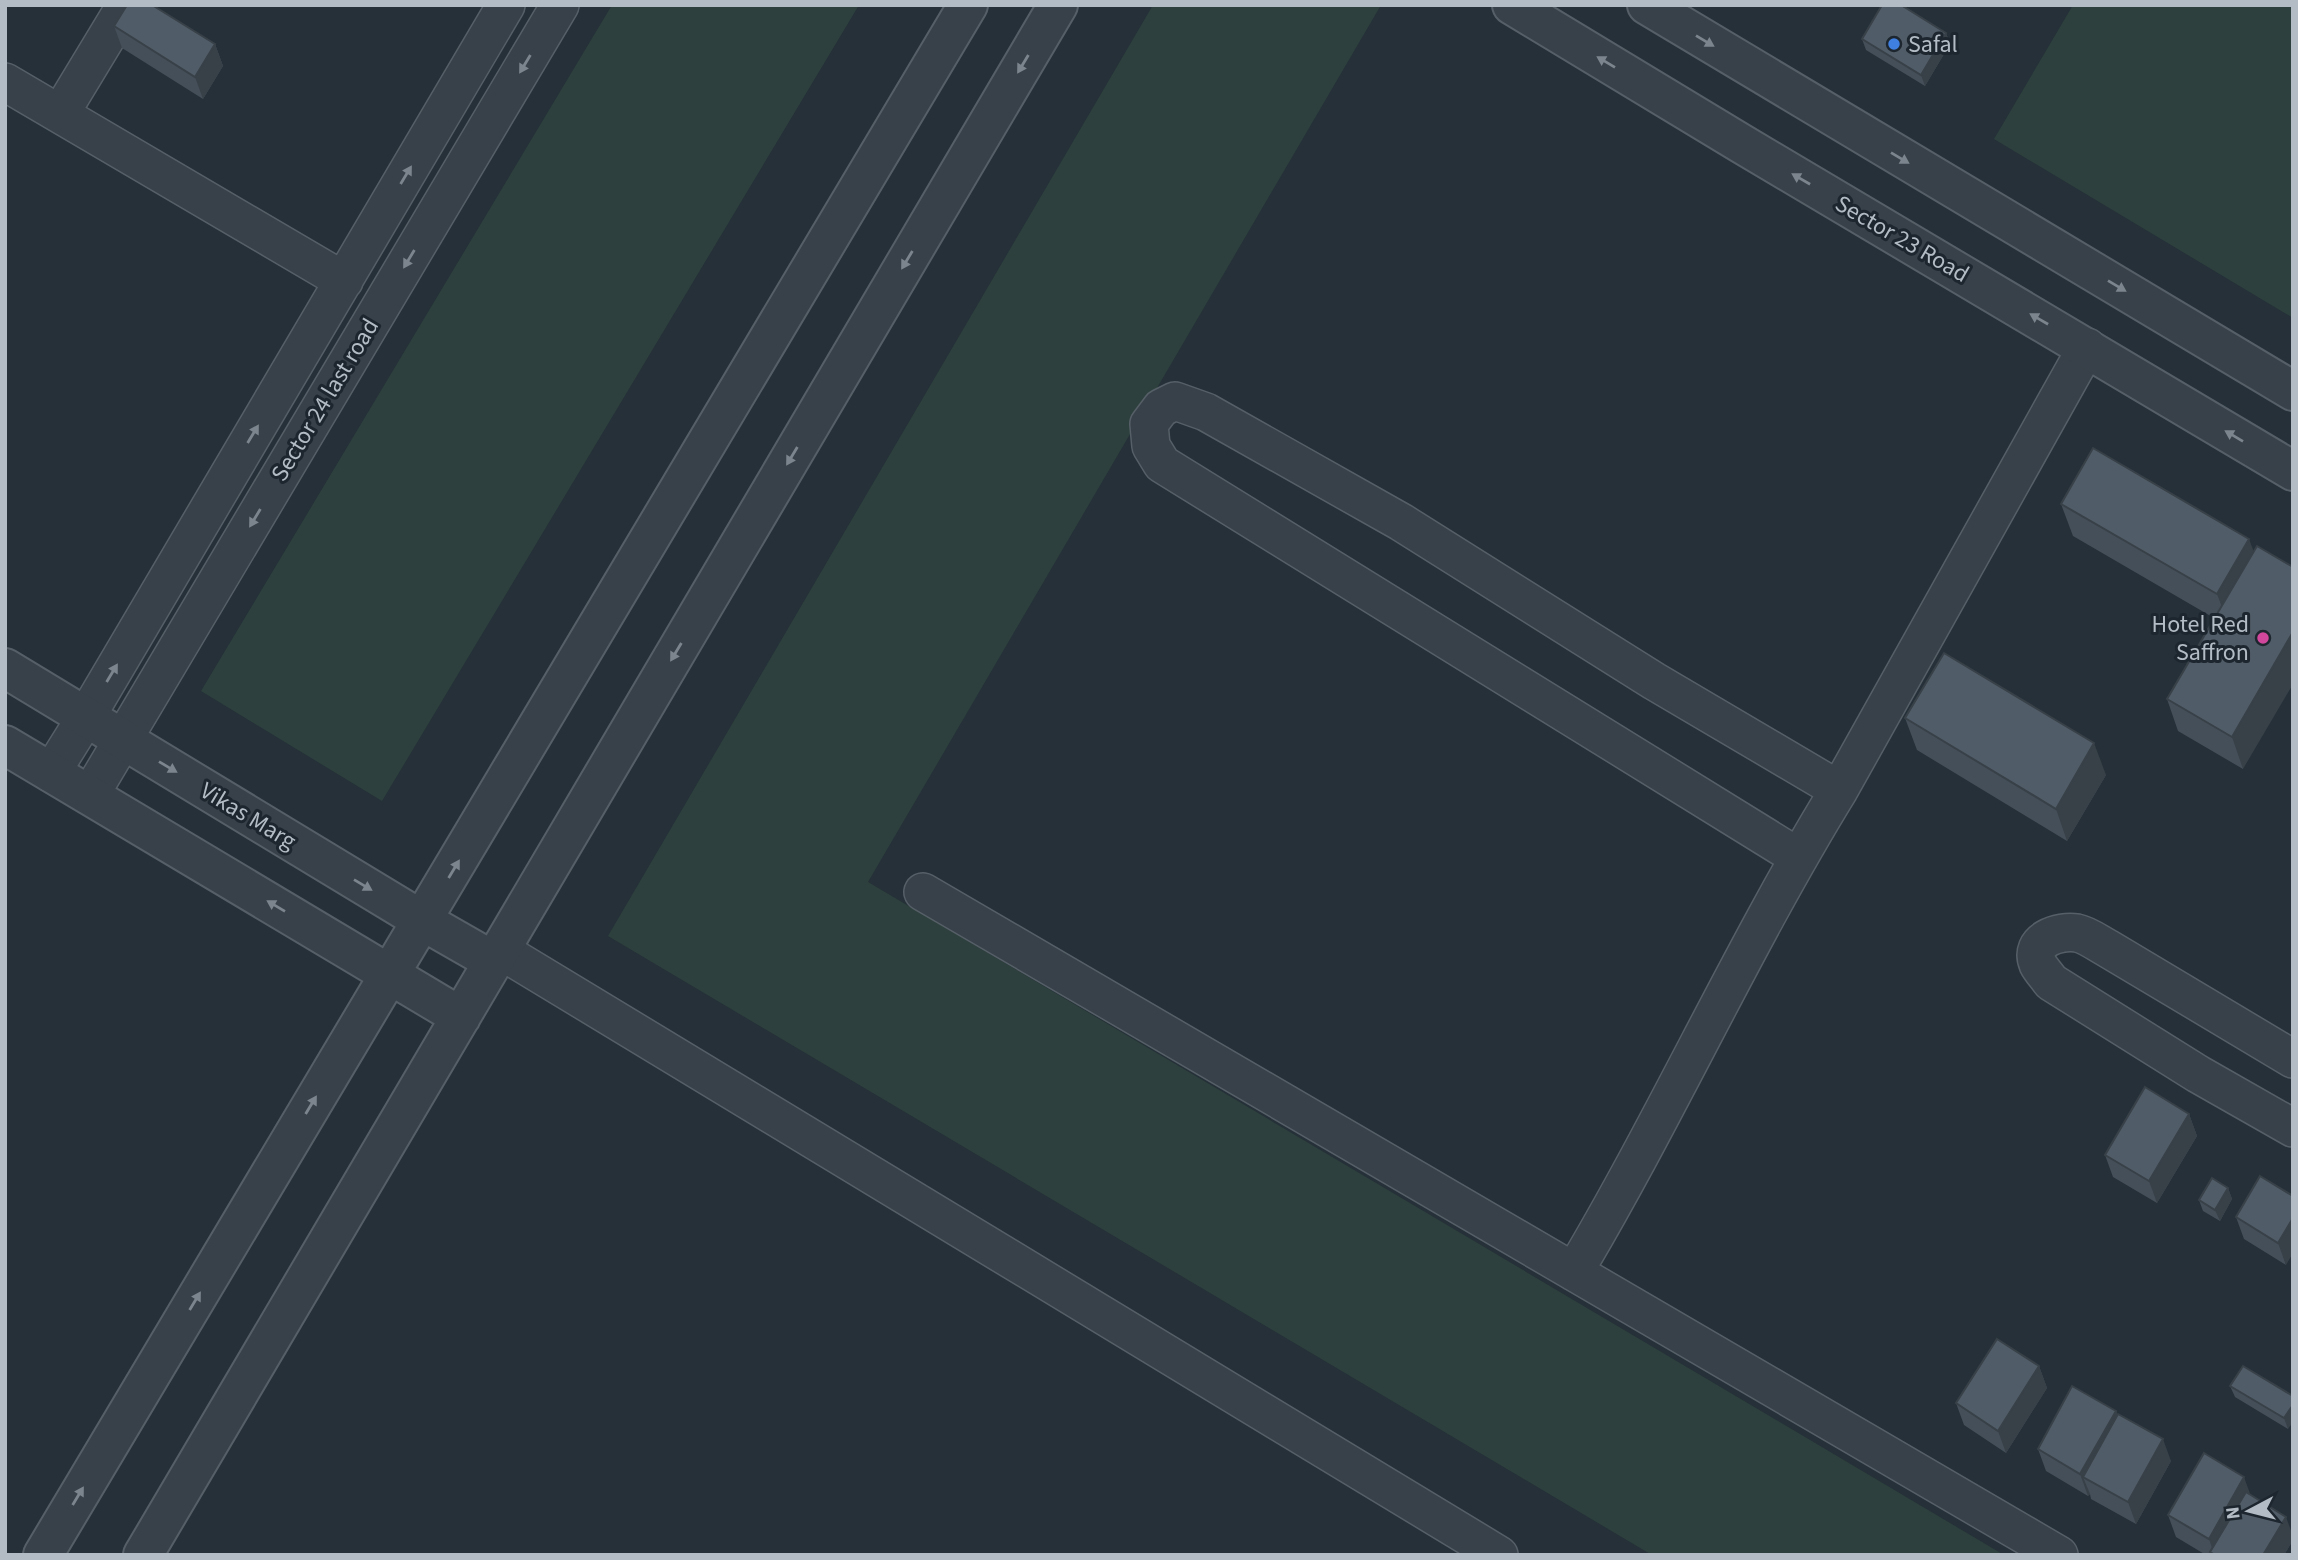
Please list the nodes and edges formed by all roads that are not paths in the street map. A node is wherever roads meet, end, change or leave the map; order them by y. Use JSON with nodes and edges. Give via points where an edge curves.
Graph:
{"nodes":[{"id":1,"x":126,"y":5,"type":"edge"},
{"id":2,"x":506,"y":5,"type":"edge"},
{"id":3,"x":560,"y":5,"type":"edge"},
{"id":4,"x":968,"y":5,"type":"edge"},
{"id":5,"x":1058,"y":5,"type":"edge"},
{"id":6,"x":1512,"y":5,"type":"edge"},
{"id":7,"x":1647,"y":5,"type":"edge"},
{"id":8,"x":5,"y":82,"type":"edge"},
{"id":9,"x":60,"y":114,"type":"junction"},
{"id":10,"x":344,"y":281,"type":"junction"},
{"id":11,"x":2087,"y":347,"type":"junction"},
{"id":12,"x":2293,"y":391,"type":"edge"},
{"id":13,"x":2293,"y":471,"type":"edge"},
{"id":14,"x":5,"y":668,"type":"edge"},
{"id":15,"x":86,"y":717,"type":"junction"},
{"id":16,"x":123,"y":740,"type":"junction"},
{"id":17,"x":5,"y":745,"type":"edge"},
{"id":18,"x":51,"y":773,"type":"junction"},
{"id":19,"x":1839,"y":790,"type":"junction"},
{"id":20,"x":90,"y":795,"type":"junction"},
{"id":21,"x":1798,"y":857,"type":"junction"},
{"id":22,"x":923,"y":892,"type":"dead end"},
{"id":23,"x":423,"y":921,"type":"junction"},
{"id":24,"x":496,"y":955,"type":"junction"},
{"id":25,"x":389,"y":974,"type":"junction"},
{"id":26,"x":461,"y":1017,"type":"junction"},
{"id":27,"x":2293,"y":1059,"type":"edge"},
{"id":28,"x":2293,"y":1128,"type":"edge"},
{"id":29,"x":1574,"y":1272,"type":"junction"},
{"id":30,"x":43,"y":1555,"type":"edge"},
{"id":31,"x":143,"y":1555,"type":"edge"},
{"id":32,"x":1499,"y":1555,"type":"edge"},
{"id":33,"x":2059,"y":1555,"type":"edge"}],
"edges":[{"from":1,"to":9,"type":"street"},
{"from":10,"to":2,"type":"street","name":"Sector 24 last road","one_way":true},
{"from":3,"to":16,"type":"street","name":"Sector 24 last road","one_way":true},
{"from":23,"to":4,"type":"street","one_way":true},
{"from":5,"to":24,"type":"street","one_way":true},
{"from":11,"to":6,"type":"street","name":"Sector 23 Road","one_way":true},
{"from":7,"to":12,"type":"street","one_way":true},
{"from":8,"to":9,"type":"street"},
{"from":9,"to":10,"type":"street"},
{"from":15,"to":10,"type":"street","name":"Sector 24 last road","one_way":true},
{"from":13,"to":11,"type":"street","name":"Sector 23 Road","one_way":true},
{"from":11,"to":19,"type":"street"},
{"from":14,"to":15,"type":"street","name":"Vikas Marg"},
{"from":15,"to":16,"type":"street","name":"Vikas Marg"},
{"from":15,"to":18,"type":"street","name":"Sector 24 last road"},
{"from":16,"to":20,"type":"street","name":"Sector 24 last road"},
{"from":16,"to":23,"type":"street","name":"Vikas Marg","one_way":true},
{"from":17,"to":18,"type":"street"},
{"from":18,"to":20,"type":"street"},
{"from":19,"to":21,"type":"street"},
{"from":19,"to":21,"type":"street","via":[[1654,681],[1401,522],[1206,412],[1175,401],[1161,408],[1149,424],[1151,446],[1162,464]]},
{"from":25,"to":20,"type":"street","one_way":true},
{"from":21,"to":29,"type":"street","via":[[1621,1193]]},
{"from":22,"to":29,"type":"street"},
{"from":23,"to":24,"type":"street","name":"Vikas Marg"},
{"from":23,"to":25,"type":"street"},
{"from":24,"to":26,"type":"street"},
{"from":24,"to":32,"type":"street"},
{"from":25,"to":26,"type":"street"},
{"from":30,"to":25,"type":"street","one_way":true},
{"from":26,"to":31,"type":"street"},
{"from":27,"to":28,"type":"street","via":[[2078,933],[2045,937],[2036,949],[2037,963],[2052,982]]},
{"from":29,"to":33,"type":"street"}]}
